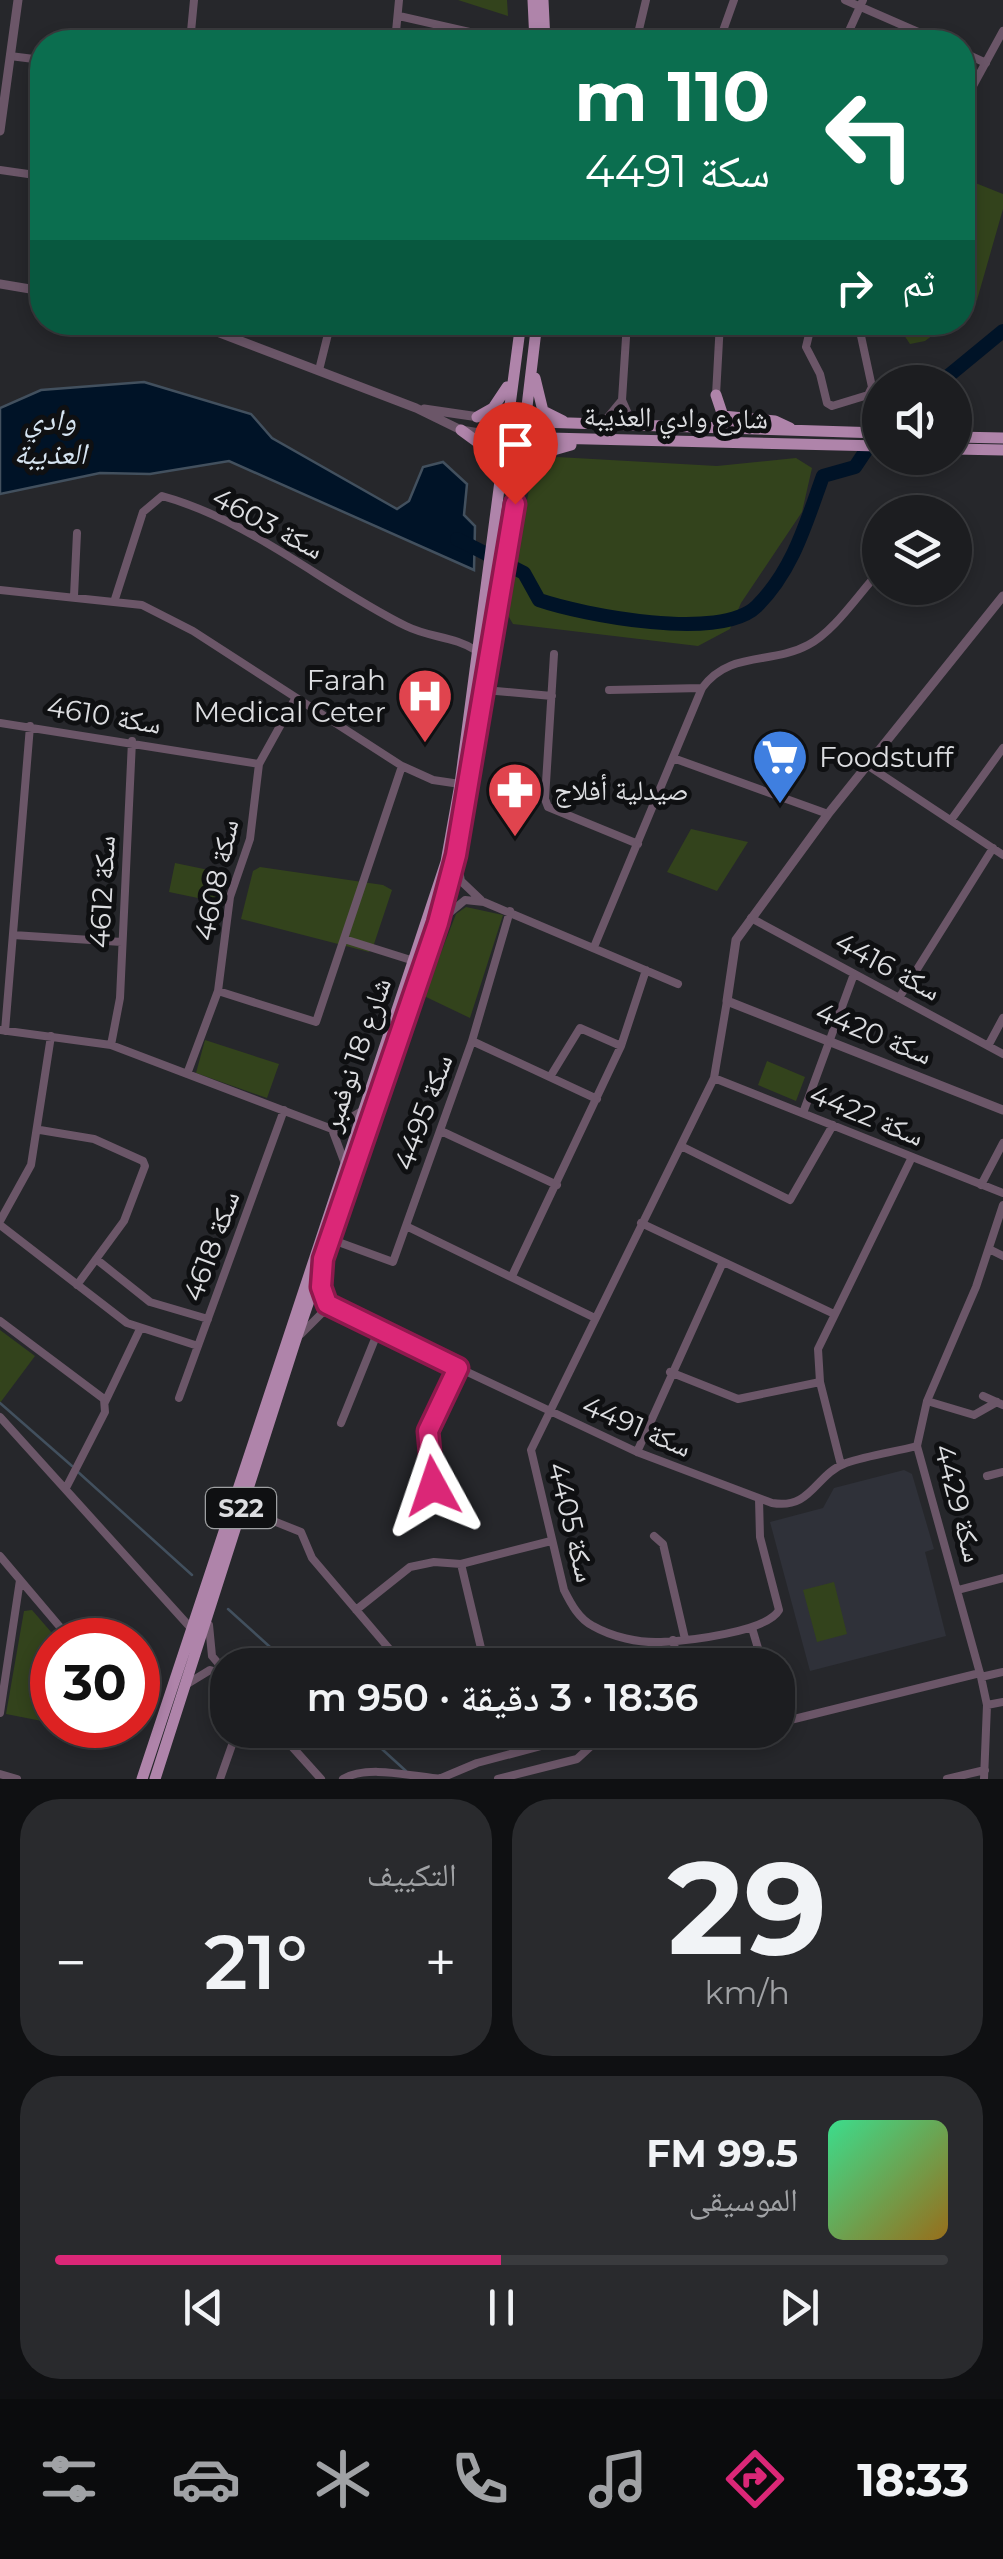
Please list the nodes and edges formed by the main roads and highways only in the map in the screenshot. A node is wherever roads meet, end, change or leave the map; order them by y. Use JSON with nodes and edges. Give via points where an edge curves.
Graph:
{"nodes":[{"id":1,"x":533,"y":0,"type":"edge"},
{"id":2,"x":543,"y":0,"type":"edge"},
{"id":3,"x":534,"y":30,"type":"edge"},
{"id":4,"x":544,"y":30,"type":"edge"},
{"id":5,"x":519,"y":335,"type":"edge"},
{"id":6,"x":537,"y":335,"type":"edge"},
{"id":7,"x":515,"y":364,"type":"junction"},
{"id":8,"x":532,"y":364,"type":"junction"},
{"id":9,"x":477,"y":417,"type":"road end"},
{"id":10,"x":506,"y":421,"type":"junction"},
{"id":11,"x":526,"y":423,"type":"junction"},
{"id":12,"x":594,"y":425,"type":"junction"},
{"id":13,"x":700,"y":428,"type":"junction"},
{"id":14,"x":461,"y":430,"type":"road end"},
{"id":15,"x":793,"y":430,"type":"junction"},
{"id":16,"x":862,"y":435,"type":"edge"},
{"id":17,"x":504,"y":437,"type":"junction"},
{"id":18,"x":524,"y":438,"type":"junction"},
{"id":19,"x":840,"y":438,"type":"junction"},
{"id":20,"x":1003,"y":438,"type":"edge"},
{"id":21,"x":972,"y":441,"type":"edge"},
{"id":22,"x":585,"y":442,"type":"junction"},
{"id":23,"x":862,"y":442,"type":"edge"},
{"id":24,"x":972,"y":446,"type":"edge"},
{"id":25,"x":1003,"y":454,"type":"edge"},
{"id":26,"x":497,"y":482,"type":"junction"},
{"id":27,"x":516,"y":497,"type":"junction"},
{"id":28,"x":273,"y":1324,"type":"dead end"},
{"id":29,"x":293,"y":1336,"type":"junction"},
{"id":30,"x":142,"y":1779,"type":"edge"},
{"id":31,"x":155,"y":1779,"type":"edge"}],
"edges":[{"from":1,"to":3,"type":"main road"},
{"from":2,"to":4,"type":"main road"},
{"from":5,"to":7,"type":"main road","name":"شارع 18 نوفمبر","number":"S22"},
{"from":6,"to":8,"type":"main road","name":"شارع 18 نوفمبر","number":"S22"},
{"from":7,"to":9,"type":"main road","via":[[499,402]]},
{"from":7,"to":10,"type":"main road","name":"شارع 18 نوفمبر","number":"S22"},
{"from":8,"to":11,"type":"main road","name":"شارع 18 نوفمبر","number":"S22"},
{"from":8,"to":12,"type":"main road","via":[[544,411]]},
{"from":10,"to":11,"type":"main road","name":"شارع وادي العذيبة"},
{"from":10,"to":17,"type":"main road","name":"شارع 18 نوفمبر","number":"S22"},
{"from":11,"to":12,"type":"main road","name":"شارع وادي العذيبة"},
{"from":11,"to":18,"type":"main road","name":"شارع 18 نوفمبر","number":"S22"},
{"from":12,"to":13,"type":"main road","name":"شارع وادي العذيبة"},
{"from":13,"to":15,"type":"main road","name":"شارع وادي العذيبة"},
{"from":13,"to":15,"type":"main road","via":[[716,395],[724,416],[775,421]]},
{"from":14,"to":26,"type":"main road","via":[[489,452]]},
{"from":15,"to":19,"type":"main road","name":"شارع وادي العذيبة"},
{"from":16,"to":19,"type":"main road","name":"شارع وادي العذيبة"},
{"from":17,"to":18,"type":"main road","name":"شارع وادي العذيبة"},
{"from":17,"to":26,"type":"main road","name":"شارع 18 نوفمبر","number":"S22"},
{"from":18,"to":22,"type":"main road","name":"شارع وادي العذيبة"},
{"from":18,"to":27,"type":"main road","name":"شارع 18 نوفمبر","number":"S22"},
{"from":19,"to":22,"type":"main road","name":"شارع وادي العذيبة"},
{"from":19,"to":23,"type":"main road","name":"شارع وادي العذيبة"},
{"from":20,"to":21,"type":"main road"},
{"from":22,"to":27,"type":"main road","via":[[542,453]]},
{"from":24,"to":25,"type":"main road"},
{"from":26,"to":29,"type":"main road","name":"شارع 18 نوفمبر","number":"S22","via":[[446,862]]},
{"from":27,"to":29,"type":"main road","name":"شارع 18 نوفمبر","number":"S22","via":[[456,855],[438,923]]},
{"from":28,"to":29,"type":"main road"},
{"from":29,"to":30,"type":"main road","name":"شارع 18 نوفمبر","number":"S22"},
{"from":29,"to":31,"type":"main road","name":"شارع 18 نوفمبر","number":"S22"}]}
